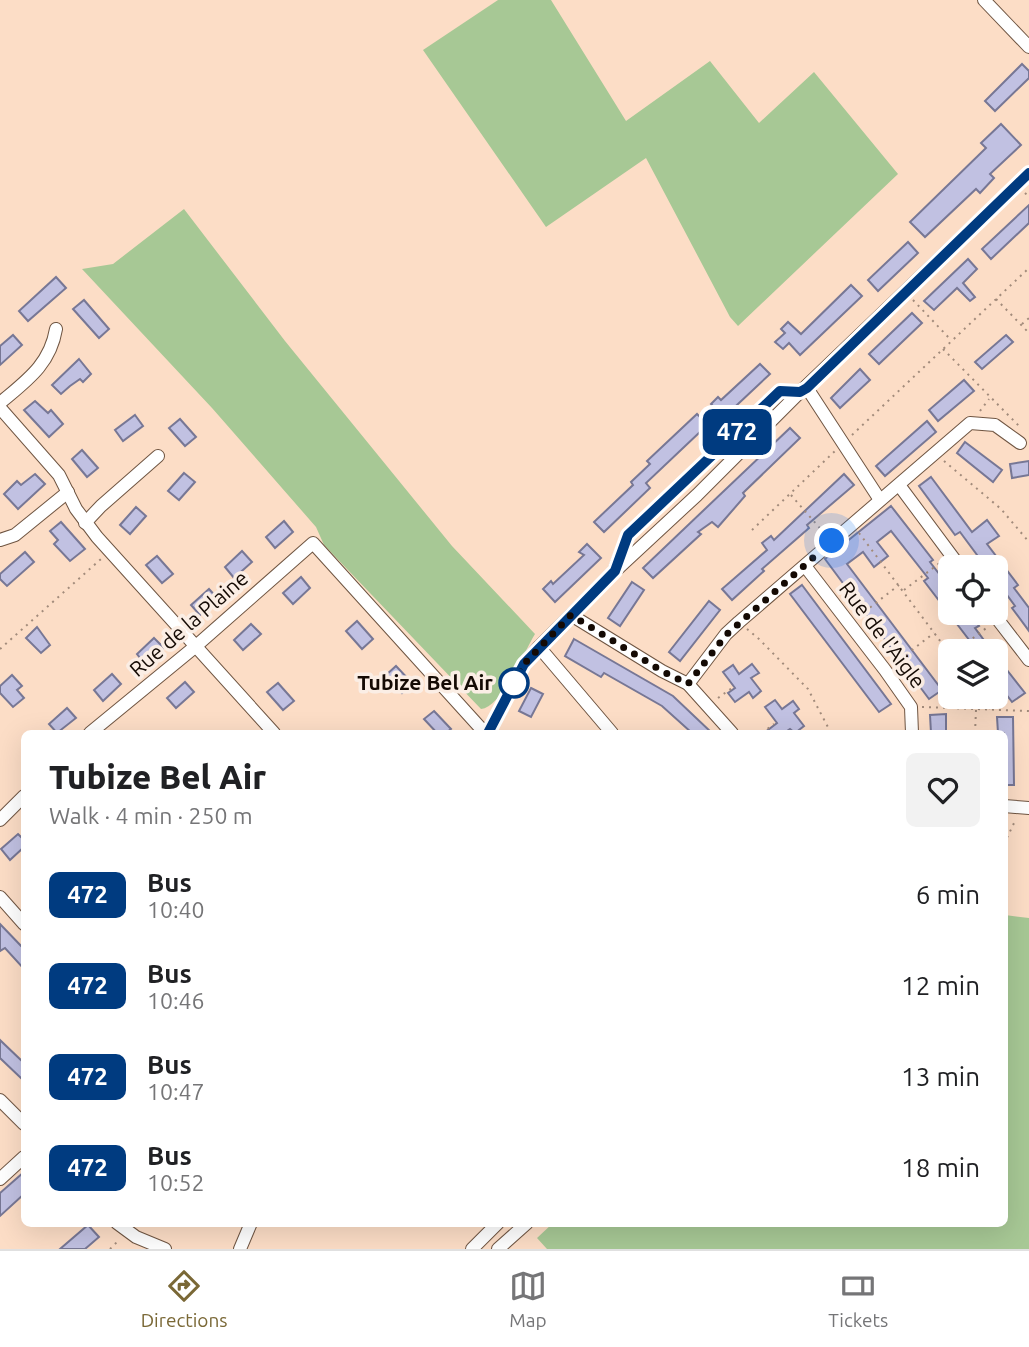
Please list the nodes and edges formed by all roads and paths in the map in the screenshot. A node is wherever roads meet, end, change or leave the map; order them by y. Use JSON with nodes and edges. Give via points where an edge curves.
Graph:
{"nodes":[{"id":1,"x":984,"y":0,"type":"edge"},
{"id":2,"x":1029,"y":47,"type":"edge"},
{"id":3,"x":1027,"y":175,"type":"edge"},
{"id":4,"x":1029,"y":268,"type":"edge"},
{"id":5,"x":905,"y":292,"type":"junction"},
{"id":6,"x":995,"y":299,"type":"junction"},
{"id":7,"x":1029,"y":318,"type":"edge"},
{"id":8,"x":1021,"y":325,"type":"junction"},
{"id":9,"x":56,"y":329,"type":"dead end"},
{"id":10,"x":1029,"y":332,"type":"edge"},
{"id":11,"x":951,"y":340,"type":"junction"},
{"id":12,"x":942,"y":348,"type":"junction"},
{"id":13,"x":803,"y":390,"type":"junction"},
{"id":14,"x":990,"y":397,"type":"junction"},
{"id":15,"x":0,"y":406,"type":"edge"},
{"id":16,"x":971,"y":423,"type":"junction"},
{"id":17,"x":1019,"y":426,"type":"dead end"},
{"id":18,"x":1020,"y":443,"type":"dead end"},
{"id":19,"x":842,"y":444,"type":"junction"},
{"id":20,"x":934,"y":452,"type":"junction"},
{"id":21,"x":158,"y":456,"type":"dead end"},
{"id":22,"x":899,"y":485,"type":"junction"},
{"id":23,"x":68,"y":492,"type":"junction"},
{"id":24,"x":791,"y":494,"type":"junction"},
{"id":25,"x":880,"y":500,"type":"junction"},
{"id":26,"x":85,"y":523,"type":"junction"},
{"id":27,"x":852,"y":523,"type":"junction"},
{"id":28,"x":752,"y":530,"type":"dead end"},
{"id":29,"x":0,"y":540,"type":"edge"},
{"id":30,"x":832,"y":541,"type":"junction"},
{"id":31,"x":1029,"y":541,"type":"edge"},
{"id":32,"x":110,"y":551,"type":"junction"},
{"id":33,"x":951,"y":555,"type":"edge"},
{"id":34,"x":938,"y":565,"type":"edge"},
{"id":35,"x":805,"y":566,"type":"junction"},
{"id":36,"x":615,"y":571,"type":"junction"},
{"id":37,"x":899,"y":585,"type":"junction"},
{"id":38,"x":903,"y":591,"type":"junction"},
{"id":39,"x":571,"y":615,"type":"junction"},
{"id":40,"x":849,"y":623,"type":"junction"},
{"id":41,"x":985,"y":625,"type":"edge"},
{"id":42,"x":1002,"y":625,"type":"edge"},
{"id":43,"x":746,"y":628,"type":"dead end"},
{"id":44,"x":934,"y":633,"type":"junction"},
{"id":45,"x":939,"y":639,"type":"edge"},
{"id":46,"x":969,"y":639,"type":"edge"},
{"id":47,"x":196,"y":646,"type":"junction"},
{"id":48,"x":539,"y":647,"type":"junction"},
{"id":49,"x":0,"y":649,"type":"edge"},
{"id":50,"x":1029,"y":660,"type":"edge"},
{"id":51,"x":885,"y":670,"type":"junction"},
{"id":52,"x":688,"y":684,"type":"junction"},
{"id":53,"x":732,"y":688,"type":"dead end"},
{"id":54,"x":717,"y":699,"type":"dead end"},
{"id":55,"x":911,"y":707,"type":"junction"},
{"id":56,"x":938,"y":708,"type":"edge"},
{"id":57,"x":976,"y":709,"type":"joint"},
{"id":58,"x":991,"y":710,"type":"joint"},
{"id":59,"x":1029,"y":711,"type":"edge"},
{"id":60,"x":774,"y":724,"type":"dead end"},
{"id":61,"x":94,"y":730,"type":"edge"},
{"id":62,"x":271,"y":730,"type":"edge"},
{"id":63,"x":483,"y":730,"type":"edge"},
{"id":64,"x":488,"y":730,"type":"edge"},
{"id":65,"x":609,"y":730,"type":"edge"},
{"id":66,"x":729,"y":730,"type":"edge"},
{"id":67,"x":766,"y":730,"type":"edge"},
{"id":68,"x":829,"y":730,"type":"edge"},
{"id":69,"x":912,"y":730,"type":"edge"},
{"id":70,"x":975,"y":730,"type":"edge"},
{"id":71,"x":21,"y":799,"type":"edge"},
{"id":72,"x":1025,"y":807,"type":"edge"},
{"id":73,"x":0,"y":820,"type":"edge"},
{"id":74,"x":1008,"y":837,"type":"edge"},
{"id":75,"x":0,"y":897,"type":"edge"},
{"id":76,"x":21,"y":921,"type":"edge"},
{"id":77,"x":0,"y":1100,"type":"edge"},
{"id":78,"x":21,"y":1121,"type":"edge"},
{"id":79,"x":21,"y":1160,"type":"edge"},
{"id":80,"x":0,"y":1179,"type":"edge"},
{"id":81,"x":121,"y":1227,"type":"edge"},
{"id":82,"x":249,"y":1227,"type":"edge"},
{"id":83,"x":492,"y":1227,"type":"edge"},
{"id":84,"x":497,"y":1227,"type":"edge"},
{"id":85,"x":522,"y":1227,"type":"edge"},
{"id":86,"x":502,"y":1245,"type":"edge"},
{"id":87,"x":110,"y":1249,"type":"edge"},
{"id":88,"x":165,"y":1249,"type":"edge"},
{"id":89,"x":240,"y":1249,"type":"edge"},
{"id":90,"x":472,"y":1249,"type":"edge"}],
"edges":[{"from":1,"to":2,"type":"street"},
{"from":3,"to":5,"type":"street"},
{"from":4,"to":6,"type":"path"},
{"from":5,"to":11,"type":"path"},
{"from":5,"to":13,"type":"street"},
{"from":6,"to":8,"type":"path"},
{"from":6,"to":11,"type":"path"},
{"from":7,"to":8,"type":"path"},
{"from":8,"to":10,"type":"path"},
{"from":9,"to":15,"type":"street","via":[[53,348],[40,368]]},
{"from":11,"to":12,"type":"path"},
{"from":12,"to":14,"type":"path"},
{"from":12,"to":19,"type":"path"},
{"from":13,"to":19,"type":"street"},
{"from":13,"to":36,"type":"street"},
{"from":13,"to":36,"type":"street","via":[[780,391],[628,535]]},
{"from":14,"to":16,"type":"path"},
{"from":14,"to":17,"type":"path"},
{"from":15,"to":23,"type":"street"},
{"from":16,"to":18,"type":"street","via":[[995,425]]},
{"from":16,"to":20,"type":"street"},
{"from":19,"to":24,"type":"path"},
{"from":19,"to":25,"type":"street"},
{"from":20,"to":22,"type":"street"},
{"from":20,"to":31,"type":"path","via":[[1001,509]]},
{"from":21,"to":26,"type":"street"},
{"from":22,"to":25,"type":"street"},
{"from":22,"to":33,"type":"street"},
{"from":23,"to":26,"type":"street"},
{"from":23,"to":29,"type":"street","via":[[15,535]]},
{"from":24,"to":28,"type":"path"},
{"from":24,"to":30,"type":"path"},
{"from":25,"to":27,"type":"street"},
{"from":26,"to":32,"type":"street"},
{"from":27,"to":30,"type":"street"},
{"from":27,"to":37,"type":"path"},
{"from":30,"to":35,"type":"street"},
{"from":32,"to":47,"type":"street"},
{"from":32,"to":49,"type":"path"},
{"from":34,"to":38,"type":"path"},
{"from":35,"to":40,"type":"street","name":"Rue de l'Aigle"},
{"from":35,"to":52,"type":"street","via":[[726,635]]},
{"from":36,"to":39,"type":"street"},
{"from":37,"to":38,"type":"path"},
{"from":37,"to":40,"type":"path"},
{"from":38,"to":44,"type":"path"},
{"from":39,"to":48,"type":"street"},
{"from":39,"to":52,"type":"street"},
{"from":40,"to":51,"type":"street","name":"Rue de l'Aigle"},
{"from":41,"to":46,"type":"path"},
{"from":42,"to":50,"type":"street"},
{"from":43,"to":68,"type":"path","via":[[808,689]]},
{"from":44,"to":45,"type":"path"},
{"from":44,"to":51,"type":"path"},
{"from":47,"to":61,"type":"street","name":"Rue de la Plaine"},
{"from":47,"to":62,"type":"street"},
{"from":47,"to":63,"type":"street","name":"Rue de la Plaine","via":[[313,543]]},
{"from":48,"to":64,"type":"street","via":[[524,664]]},
{"from":48,"to":65,"type":"street"},
{"from":51,"to":55,"type":"street","name":"Rue de l'Aigle"},
{"from":52,"to":66,"type":"street"},
{"from":53,"to":54,"type":"path"},
{"from":55,"to":56,"type":"path"},
{"from":55,"to":69,"type":"street","name":"Rue de l'Aigle"},
{"from":57,"to":58,"type":"path"},
{"from":57,"to":70,"type":"path"},
{"from":58,"to":59,"type":"path"},
{"from":60,"to":67,"type":"path"},
{"from":71,"to":73,"type":"street"},
{"from":72,"to":74,"type":"path"},
{"from":75,"to":76,"type":"street"},
{"from":77,"to":78,"type":"street"},
{"from":79,"to":80,"type":"street"},
{"from":81,"to":87,"type":"path"},
{"from":81,"to":88,"type":"street"},
{"from":82,"to":89,"type":"street"},
{"from":83,"to":90,"type":"street"},
{"from":84,"to":86,"type":"street"},
{"from":85,"to":86,"type":"street"}]}
